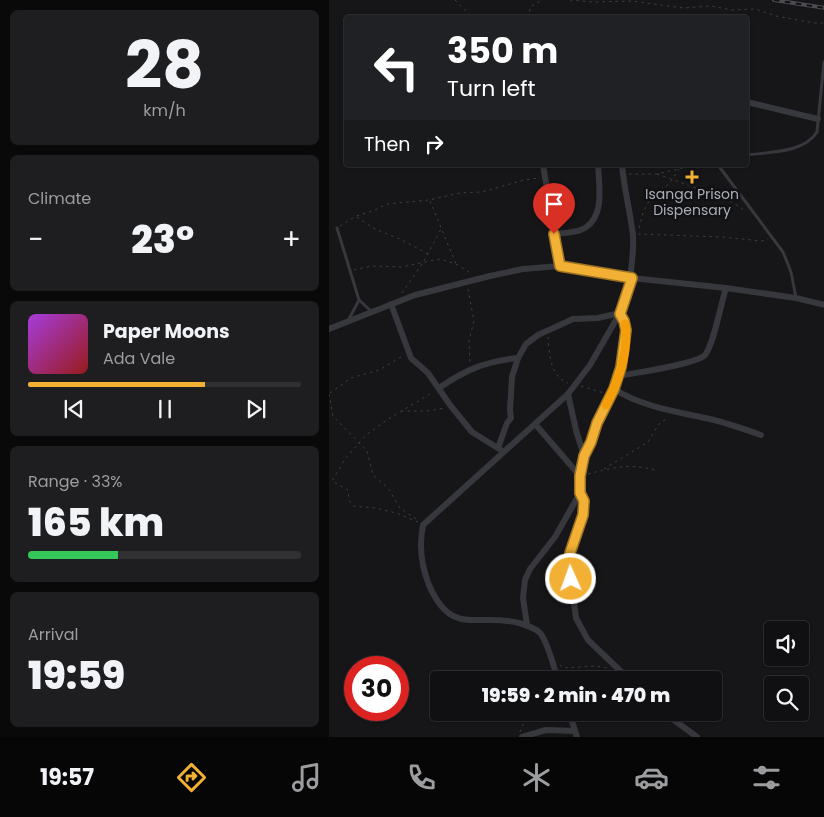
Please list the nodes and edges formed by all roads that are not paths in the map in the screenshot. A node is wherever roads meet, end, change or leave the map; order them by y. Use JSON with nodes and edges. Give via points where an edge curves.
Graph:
{"nodes":[{"id":1,"x":824,"y":62,"type":"edge"},
{"id":2,"x":749,"y":102,"type":"edge"},
{"id":3,"x":818,"y":119,"type":"junction"},
{"id":4,"x":749,"y":155,"type":"edge"},
{"id":5,"x":543,"y":167,"type":"edge"},
{"id":6,"x":598,"y":167,"type":"edge"},
{"id":7,"x":622,"y":167,"type":"edge"},
{"id":8,"x":719,"y":167,"type":"edge"},
{"id":9,"x":337,"y":228,"type":"road end"},
{"id":10,"x":554,"y":234,"type":"junction"},
{"id":11,"x":560,"y":266,"type":"junction"},
{"id":12,"x":631,"y":278,"type":"junction"},
{"id":13,"x":725,"y":288,"type":"junction"},
{"id":14,"x":796,"y":298,"type":"junction"},
{"id":15,"x":359,"y":300,"type":"junction"},
{"id":16,"x":393,"y":304,"type":"junction"},
{"id":17,"x":824,"y":305,"type":"edge"},
{"id":18,"x":371,"y":312,"type":"junction"},
{"id":19,"x":620,"y":314,"type":"junction"},
{"id":20,"x":347,"y":321,"type":"junction"},
{"id":21,"x":329,"y":329,"type":"edge"},
{"id":22,"x":517,"y":358,"type":"junction"},
{"id":23,"x":619,"y":376,"type":"junction"},
{"id":24,"x":439,"y":388,"type":"junction"},
{"id":25,"x":613,"y":392,"type":"junction"},
{"id":26,"x":568,"y":394,"type":"junction"},
{"id":27,"x":536,"y":425,"type":"junction"},
{"id":28,"x":761,"y":435,"type":"dead end"},
{"id":29,"x":498,"y":448,"type":"junction"},
{"id":30,"x":504,"y":452,"type":"junction"},
{"id":31,"x":584,"y":456,"type":"junction"},
{"id":32,"x":580,"y":476,"type":"junction"},
{"id":33,"x":580,"y":493,"type":"junction"},
{"id":34,"x":527,"y":626,"type":"junction"},
{"id":35,"x":555,"y":671,"type":"edge"},
{"id":36,"x":619,"y":671,"type":"edge"},
{"id":37,"x":572,"y":721,"type":"edge"},
{"id":38,"x":675,"y":721,"type":"edge"},
{"id":39,"x":576,"y":734,"type":"edge"},
{"id":40,"x":520,"y":737,"type":"edge"},
{"id":41,"x":697,"y":737,"type":"edge"}],
"edges":[{"from":1,"to":3,"type":"lane"},
{"from":2,"to":3,"type":"street"},
{"from":3,"to":4,"type":"lane","via":[[817,132],[809,142]]},
{"from":5,"to":10,"type":"street"},
{"from":6,"to":10,"type":"street","via":[[599,209],[593,221],[576,231]]},
{"from":7,"to":12,"type":"street","via":[[635,234]]},
{"from":8,"to":14,"type":"lane","via":[[783,252],[789,263]]},
{"from":9,"to":15,"type":"lane"},
{"from":10,"to":11,"type":"street"},
{"from":11,"to":12,"type":"street"},
{"from":11,"to":16,"type":"street","via":[[485,277]]},
{"from":12,"to":13,"type":"street"},
{"from":12,"to":19,"type":"street"},
{"from":13,"to":14,"type":"street"},
{"from":13,"to":23,"type":"street","via":[[704,356]]},
{"from":14,"to":17,"type":"street"},
{"from":15,"to":18,"type":"lane"},
{"from":15,"to":20,"type":"lane"},
{"from":16,"to":18,"type":"street"},
{"from":16,"to":24,"type":"street","via":[[408,352]]},
{"from":18,"to":20,"type":"street"},
{"from":19,"to":22,"type":"street","via":[[573,319],[531,339]]},
{"from":19,"to":23,"type":"street","via":[[626,330]]},
{"from":19,"to":26,"type":"street","via":[[590,365]]},
{"from":20,"to":21,"type":"street"},
{"from":22,"to":24,"type":"street","via":[[491,362],[470,370]]},
{"from":22,"to":29,"type":"street","via":[[512,377],[511,418]]},
{"from":23,"to":25,"type":"street"},
{"from":24,"to":29,"type":"street","via":[[473,432]]},
{"from":25,"to":28,"type":"street"},
{"from":25,"to":31,"type":"street"},
{"from":26,"to":27,"type":"street"},
{"from":26,"to":31,"type":"street"},
{"from":27,"to":30,"type":"street"},
{"from":27,"to":32,"type":"street"},
{"from":29,"to":30,"type":"street"},
{"from":30,"to":34,"type":"street","via":[[423,525],[420,542],[423,567],[433,594],[445,612],[469,622],[489,619]]},
{"from":31,"to":32,"type":"street"},
{"from":32,"to":33,"type":"street"},
{"from":33,"to":34,"type":"street","via":[[525,580],[523,598]]},
{"from":33,"to":36,"type":"street","via":[[584,501],[583,515],[570,553],[576,618],[588,640]]},
{"from":34,"to":35,"type":"street","via":[[540,633]]},
{"from":37,"to":39,"type":"street"},
{"from":38,"to":41,"type":"street"},
{"from":39,"to":40,"type":"street","via":[[546,730]]}]}
